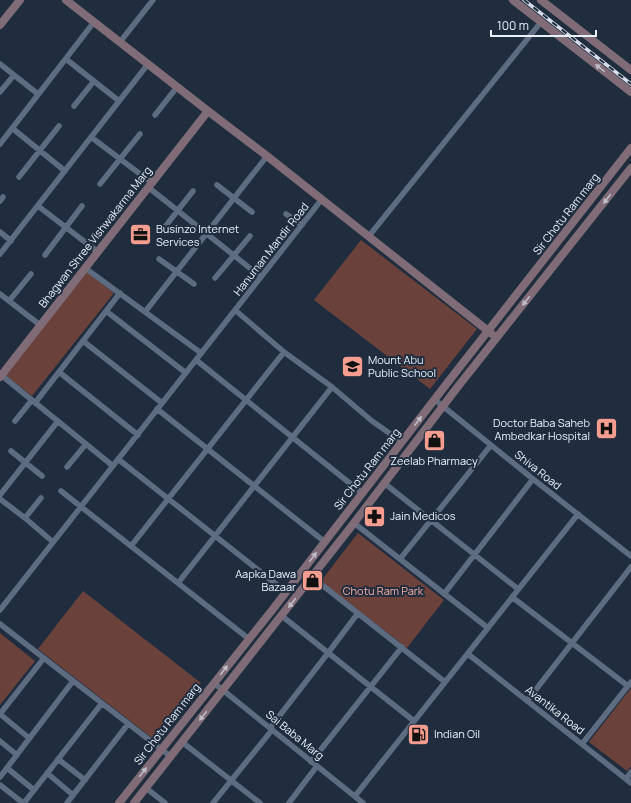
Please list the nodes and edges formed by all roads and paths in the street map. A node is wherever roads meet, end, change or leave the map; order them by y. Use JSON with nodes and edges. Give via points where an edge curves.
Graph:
{"nodes":[{"id":1,"x":20,"y":0,"type":"edge"},
{"id":2,"x":66,"y":0,"type":"edge"},
{"id":3,"x":153,"y":0,"type":"edge"},
{"id":4,"x":513,"y":0,"type":"edge"},
{"id":5,"x":542,"y":0,"type":"edge"},
{"id":6,"x":94,"y":22,"type":"junction"},
{"id":7,"x":541,"y":22,"type":"junction"},
{"id":8,"x":0,"y":25,"type":"edge"},
{"id":9,"x":120,"y":42,"type":"junction"},
{"id":10,"x":66,"y":59,"type":"junction"},
{"id":11,"x":0,"y":64,"type":"edge"},
{"id":12,"x":148,"y":64,"type":"junction"},
{"id":13,"x":631,"y":70,"type":"edge"},
{"id":14,"x":14,"y":75,"type":"junction"},
{"id":15,"x":94,"y":81,"type":"junction"},
{"id":16,"x":177,"y":87,"type":"junction"},
{"id":17,"x":0,"y":92,"type":"edge"},
{"id":18,"x":631,"y":92,"type":"edge"},
{"id":19,"x":38,"y":94,"type":"junction"},
{"id":20,"x":119,"y":101,"type":"junction"},
{"id":21,"x":74,"y":106,"type":"dead end"},
{"id":22,"x":208,"y":111,"type":"junction"},
{"id":23,"x":155,"y":115,"type":"dead end"},
{"id":24,"x":59,"y":126,"type":"dead end"},
{"id":25,"x":12,"y":128,"type":"junction"},
{"id":26,"x":140,"y":134,"type":"dead end"},
{"id":27,"x":91,"y":137,"type":"junction"},
{"id":28,"x":0,"y":144,"type":"edge"},
{"id":29,"x":631,"y":148,"type":"edge"},
{"id":30,"x":40,"y":150,"type":"junction"},
{"id":31,"x":267,"y":156,"type":"junction"},
{"id":32,"x":120,"y":159,"type":"junction"},
{"id":33,"x":631,"y":168,"type":"edge"},
{"id":34,"x":65,"y":171,"type":"junction"},
{"id":35,"x":19,"y":177,"type":"dead end"},
{"id":36,"x":100,"y":184,"type":"dead end"},
{"id":37,"x":150,"y":185,"type":"junction"},
{"id":38,"x":217,"y":185,"type":"dead end"},
{"id":39,"x":194,"y":191,"type":"dead end"},
{"id":40,"x":234,"y":198,"type":"junction"},
{"id":41,"x":322,"y":199,"type":"junction"},
{"id":42,"x":38,"y":206,"type":"junction"},
{"id":43,"x":82,"y":206,"type":"dead end"},
{"id":44,"x":178,"y":211,"type":"junction"},
{"id":45,"x":252,"y":212,"type":"dead end"},
{"id":46,"x":286,"y":214,"type":"dead end"},
{"id":47,"x":302,"y":225,"type":"junction"},
{"id":48,"x":66,"y":228,"type":"junction"},
{"id":49,"x":0,"y":232,"type":"edge"},
{"id":50,"x":161,"y":232,"type":"dead end"},
{"id":51,"x":207,"y":233,"type":"junction"},
{"id":52,"x":250,"y":236,"type":"dead end"},
{"id":53,"x":369,"y":236,"type":"junction"},
{"id":54,"x":10,"y":241,"type":"junction"},
{"id":55,"x":98,"y":252,"type":"junction"},
{"id":56,"x":0,"y":254,"type":"edge"},
{"id":57,"x":44,"y":255,"type":"dead end"},
{"id":58,"x":234,"y":255,"type":"junction"},
{"id":59,"x":159,"y":258,"type":"dead end"},
{"id":60,"x":85,"y":268,"type":"junction"},
{"id":61,"x":177,"y":272,"type":"junction"},
{"id":62,"x":31,"y":274,"type":"dead end"},
{"id":63,"x":261,"y":277,"type":"junction"},
{"id":64,"x":215,"y":278,"type":"dead end"},
{"id":65,"x":194,"y":284,"type":"dead end"},
{"id":66,"x":120,"y":293,"type":"junction"},
{"id":67,"x":0,"y":294,"type":"edge"},
{"id":68,"x":9,"y":301,"type":"junction"},
{"id":69,"x":235,"y":310,"type":"junction"},
{"id":70,"x":106,"y":311,"type":"junction"},
{"id":71,"x":145,"y":312,"type":"junction"},
{"id":72,"x":40,"y":326,"type":"junction"},
{"id":73,"x":488,"y":330,"type":"junction"},
{"id":74,"x":497,"y":338,"type":"junction"},
{"id":75,"x":83,"y":342,"type":"junction"},
{"id":76,"x":284,"y":352,"type":"junction"},
{"id":77,"x":201,"y":353,"type":"junction"},
{"id":78,"x":196,"y":360,"type":"junction"},
{"id":79,"x":59,"y":372,"type":"junction"},
{"id":80,"x":186,"y":373,"type":"junction"},
{"id":81,"x":1,"y":376,"type":"edge"},
{"id":82,"x":332,"y":387,"type":"junction"},
{"id":83,"x":434,"y":399,"type":"junction"},
{"id":84,"x":246,"y":400,"type":"junction"},
{"id":85,"x":33,"y":401,"type":"junction"},
{"id":86,"x":162,"y":403,"type":"junction"},
{"id":87,"x":443,"y":406,"type":"junction"},
{"id":88,"x":157,"y":409,"type":"junction"},
{"id":89,"x":15,"y":421,"type":"dead end"},
{"id":90,"x":58,"y":421,"type":"junction"},
{"id":91,"x":138,"y":434,"type":"junction"},
{"id":92,"x":292,"y":437,"type":"junction"},
{"id":93,"x":402,"y":442,"type":"junction"},
{"id":94,"x":86,"y":444,"type":"junction"},
{"id":95,"x":491,"y":445,"type":"junction"},
{"id":96,"x":207,"y":449,"type":"junction"},
{"id":97,"x":11,"y":450,"type":"dead end"},
{"id":98,"x":118,"y":459,"type":"junction"},
{"id":99,"x":26,"y":462,"type":"junction"},
{"id":100,"x":113,"y":466,"type":"junction"},
{"id":101,"x":67,"y":467,"type":"dead end"},
{"id":102,"x":42,"y":476,"type":"dead end"},
{"id":103,"x":533,"y":479,"type":"junction"},
{"id":104,"x":384,"y":484,"type":"junction"},
{"id":105,"x":254,"y":486,"type":"junction"},
{"id":106,"x":61,"y":491,"type":"dead end"},
{"id":107,"x":362,"y":493,"type":"junction"},
{"id":108,"x":0,"y":495,"type":"edge"},
{"id":109,"x":0,"y":498,"type":"edge"},
{"id":110,"x":41,"y":498,"type":"dead end"},
{"id":111,"x":168,"y":499,"type":"junction"},
{"id":112,"x":81,"y":507,"type":"junction"},
{"id":113,"x":578,"y":514,"type":"junction"},
{"id":114,"x":25,"y":518,"type":"junction"},
{"id":115,"x":431,"y":520,"type":"junction"},
{"id":116,"x":354,"y":523,"type":"junction"},
{"id":117,"x":215,"y":536,"type":"junction"},
{"id":118,"x":53,"y":542,"type":"junction"},
{"id":119,"x":325,"y":542,"type":"junction"},
{"id":120,"x":131,"y":546,"type":"junction"},
{"id":121,"x":474,"y":555,"type":"junction"},
{"id":122,"x":631,"y":556,"type":"edge"},
{"id":123,"x":400,"y":559,"type":"junction"},
{"id":124,"x":631,"y":567,"type":"edge"},
{"id":125,"x":312,"y":577,"type":"junction"},
{"id":126,"x":178,"y":583,"type":"junction"},
{"id":127,"x":518,"y":590,"type":"junction"},
{"id":128,"x":286,"y":592,"type":"junction"},
{"id":129,"x":444,"y":594,"type":"junction"},
{"id":130,"x":512,"y":597,"type":"junction"},
{"id":131,"x":0,"y":610,"type":"edge"},
{"id":132,"x":358,"y":613,"type":"junction"},
{"id":133,"x":282,"y":616,"type":"junction"},
{"id":134,"x":0,"y":624,"type":"edge"},
{"id":135,"x":488,"y":628,"type":"junction"},
{"id":136,"x":249,"y":639,"type":"junction"},
{"id":137,"x":572,"y":643,"type":"junction"},
{"id":138,"x":402,"y":647,"type":"junction"},
{"id":139,"x":328,"y":653,"type":"junction"},
{"id":140,"x":468,"y":654,"type":"junction"},
{"id":141,"x":44,"y":658,"type":"junction"},
{"id":142,"x":73,"y":681,"type":"junction"},
{"id":143,"x":445,"y":682,"type":"junction"},
{"id":144,"x":214,"y":684,"type":"junction"},
{"id":145,"x":629,"y":684,"type":"edge"},
{"id":146,"x":371,"y":687,"type":"junction"},
{"id":147,"x":223,"y":690,"type":"junction"},
{"id":148,"x":527,"y":701,"type":"junction"},
{"id":149,"x":102,"y":703,"type":"junction"},
{"id":150,"x":0,"y":714,"type":"edge"},
{"id":151,"x":414,"y":721,"type":"junction"},
{"id":152,"x":128,"y":724,"type":"junction"},
{"id":153,"x":271,"y":729,"type":"junction"},
{"id":154,"x":29,"y":738,"type":"junction"},
{"id":155,"x":0,"y":741,"type":"edge"},
{"id":156,"x":182,"y":742,"type":"junction"},
{"id":157,"x":582,"y":744,"type":"junction"},
{"id":158,"x":161,"y":750,"type":"junction"},
{"id":159,"x":17,"y":755,"type":"junction"},
{"id":160,"x":170,"y":756,"type":"junction"},
{"id":161,"x":58,"y":759,"type":"junction"},
{"id":162,"x":311,"y":762,"type":"junction"},
{"id":163,"x":317,"y":766,"type":"junction"},
{"id":164,"x":7,"y":768,"type":"junction"},
{"id":165,"x":631,"y":772,"type":"edge"},
{"id":166,"x":47,"y":773,"type":"junction"},
{"id":167,"x":0,"y":776,"type":"edge"},
{"id":168,"x":626,"y":779,"type":"junction"},
{"id":169,"x":85,"y":780,"type":"junction"},
{"id":170,"x":231,"y":780,"type":"junction"},
{"id":171,"x":631,"y":783,"type":"edge"},
{"id":172,"x":0,"y":785,"type":"edge"},
{"id":173,"x":146,"y":788,"type":"junction"},
{"id":174,"x":34,"y":790,"type":"junction"},
{"id":175,"x":73,"y":795,"type":"junction"},
{"id":176,"x":355,"y":796,"type":"junction"},
{"id":177,"x":24,"y":803,"type":"edge"},
{"id":178,"x":67,"y":803,"type":"edge"},
{"id":179,"x":119,"y":803,"type":"edge"},
{"id":180,"x":134,"y":803,"type":"edge"},
{"id":181,"x":165,"y":803,"type":"edge"},
{"id":182,"x":213,"y":803,"type":"edge"},
{"id":183,"x":260,"y":803,"type":"edge"},
{"id":184,"x":290,"y":803,"type":"edge"},
{"id":185,"x":363,"y":803,"type":"edge"}],
"edges":[{"from":1,"to":8,"type":"street"},
{"from":2,"to":6,"type":"street"},
{"from":3,"to":9,"type":"street"},
{"from":4,"to":7,"type":"street"},
{"from":5,"to":13,"type":"street"},
{"from":6,"to":9,"type":"street"},
{"from":6,"to":10,"type":"street"},
{"from":18,"to":7,"type":"street","one_way":true},
{"from":7,"to":53,"type":"street"},
{"from":9,"to":12,"type":"street"},
{"from":10,"to":15,"type":"street"},
{"from":10,"to":19,"type":"street"},
{"from":11,"to":14,"type":"street"},
{"from":12,"to":16,"type":"street"},
{"from":12,"to":20,"type":"street"},
{"from":14,"to":17,"type":"street"},
{"from":14,"to":19,"type":"street"},
{"from":15,"to":20,"type":"street"},
{"from":15,"to":21,"type":"street"},
{"from":16,"to":22,"type":"street"},
{"from":16,"to":23,"type":"street"},
{"from":19,"to":25,"type":"street"},
{"from":20,"to":27,"type":"street"},
{"from":22,"to":31,"type":"street"},
{"from":22,"to":37,"type":"street","name":"Bhagwan Shree Vishwakarma Marg"},
{"from":24,"to":30,"type":"street"},
{"from":25,"to":28,"type":"street"},
{"from":25,"to":30,"type":"street"},
{"from":26,"to":32,"type":"street"},
{"from":27,"to":32,"type":"street"},
{"from":27,"to":34,"type":"street"},
{"from":29,"to":73,"type":"street","name":"Sir Chotu Ram marg"},
{"from":30,"to":34,"type":"street"},
{"from":30,"to":35,"type":"street"},
{"from":31,"to":40,"type":"street"},
{"from":31,"to":41,"type":"street"},
{"from":32,"to":36,"type":"street"},
{"from":32,"to":37,"type":"street"},
{"from":33,"to":74,"type":"street","name":"Sir Chotu Ram marg","one_way":true},
{"from":34,"to":42,"type":"street"},
{"from":37,"to":44,"type":"street"},
{"from":37,"to":55,"type":"street","name":"Bhagwan Shree Vishwakarma Marg"},
{"from":38,"to":40,"type":"street"},
{"from":39,"to":44,"type":"street"},
{"from":40,"to":45,"type":"street"},
{"from":40,"to":51,"type":"street"},
{"from":41,"to":47,"type":"street","name":"Hanuman Mandir Road"},
{"from":41,"to":53,"type":"street"},
{"from":42,"to":48,"type":"street"},
{"from":42,"to":54,"type":"street"},
{"from":43,"to":48,"type":"street"},
{"from":44,"to":50,"type":"street"},
{"from":44,"to":51,"type":"street"},
{"from":46,"to":47,"type":"street"},
{"from":47,"to":63,"type":"street","name":"Hanuman Mandir Road"},
{"from":48,"to":55,"type":"street"},
{"from":48,"to":57,"type":"street"},
{"from":49,"to":54,"type":"street"},
{"from":51,"to":58,"type":"street"},
{"from":51,"to":61,"type":"street"},
{"from":52,"to":58,"type":"street"},
{"from":53,"to":73,"type":"street"},
{"from":54,"to":56,"type":"street"},
{"from":55,"to":60,"type":"street","name":"Bhagwan Shree Vishwakarma Marg"},
{"from":58,"to":63,"type":"street"},
{"from":58,"to":64,"type":"street"},
{"from":59,"to":61,"type":"street"},
{"from":60,"to":66,"type":"street"},
{"from":60,"to":72,"type":"street","name":"Bhagwan Shree Vishwakarma Marg"},
{"from":61,"to":65,"type":"street"},
{"from":61,"to":71,"type":"street"},
{"from":62,"to":68,"type":"street"},
{"from":63,"to":69,"type":"street","name":"Hanuman Mandir Road"},
{"from":66,"to":70,"type":"street"},
{"from":66,"to":71,"type":"street"},
{"from":67,"to":68,"type":"street"},
{"from":68,"to":72,"type":"street"},
{"from":69,"to":76,"type":"street"},
{"from":69,"to":77,"type":"street","name":"Hanuman Mandir Road"},
{"from":70,"to":75,"type":"street"},
{"from":70,"to":80,"type":"street"},
{"from":71,"to":77,"type":"street"},
{"from":72,"to":81,"type":"street","name":"Bhagwan Shree Vishwakarma Marg"},
{"from":73,"to":74,"type":"street"},
{"from":73,"to":83,"type":"street","name":"Sir Chotu Ram marg"},
{"from":74,"to":87,"type":"street","name":"Sir Chotu Ram marg"},
{"from":75,"to":79,"type":"street"},
{"from":75,"to":86,"type":"street"},
{"from":76,"to":82,"type":"street"},
{"from":76,"to":84,"type":"street"},
{"from":77,"to":78,"type":"street","name":"Hanuman Mandir Road"},
{"from":78,"to":80,"type":"street","name":"Hanuman Mandir Road"},
{"from":78,"to":84,"type":"street"},
{"from":79,"to":85,"type":"street"},
{"from":79,"to":91,"type":"street"},
{"from":80,"to":86,"type":"street","name":"Hanuman Mandir Road"},
{"from":81,"to":85,"type":"street"},
{"from":82,"to":92,"type":"street"},
{"from":82,"to":93,"type":"street"},
{"from":83,"to":87,"type":"street","name":"Shiva Road"},
{"from":93,"to":83,"type":"street","name":"Sir Chotu Ram marg","one_way":true},
{"from":84,"to":92,"type":"street"},
{"from":84,"to":96,"type":"street"},
{"from":85,"to":89,"type":"street"},
{"from":85,"to":90,"type":"street"},
{"from":86,"to":88,"type":"street","name":"Hanuman Mandir Road"},
{"from":87,"to":95,"type":"street","name":"Shiva Road"},
{"from":87,"to":104,"type":"street","name":"Sir Chotu Ram marg"},
{"from":88,"to":91,"type":"street","name":"Hanuman Mandir Road"},
{"from":88,"to":96,"type":"street"},
{"from":90,"to":94,"type":"street"},
{"from":90,"to":99,"type":"street"},
{"from":91,"to":98,"type":"street","name":"Hanuman Mandir Road"},
{"from":92,"to":105,"type":"street"},
{"from":92,"to":107,"type":"street"},
{"from":93,"to":107,"type":"street","name":"Sir Chotu Ram marg"},
{"from":94,"to":100,"type":"street"},
{"from":94,"to":101,"type":"street"},
{"from":95,"to":103,"type":"street","name":"Shiva Road"},
{"from":95,"to":115,"type":"street"},
{"from":96,"to":105,"type":"street"},
{"from":96,"to":111,"type":"street"},
{"from":97,"to":99,"type":"street"},
{"from":98,"to":100,"type":"street","name":"Hanuman Mandir Road"},
{"from":98,"to":111,"type":"street"},
{"from":99,"to":102,"type":"street"},
{"from":99,"to":108,"type":"street"},
{"from":100,"to":112,"type":"street","name":"Hanuman Mandir Road"},
{"from":103,"to":113,"type":"street","name":"Shiva Road"},
{"from":103,"to":121,"type":"street"},
{"from":104,"to":115,"type":"street"},
{"from":104,"to":116,"type":"street","name":"Sir Chotu Ram marg"},
{"from":105,"to":117,"type":"street"},
{"from":105,"to":119,"type":"street"},
{"from":106,"to":112,"type":"street"},
{"from":107,"to":119,"type":"street","name":"Sir Chotu Ram marg"},
{"from":109,"to":114,"type":"street"},
{"from":110,"to":114,"type":"street"},
{"from":111,"to":117,"type":"street"},
{"from":111,"to":120,"type":"street"},
{"from":112,"to":118,"type":"street","name":"Hanuman Mandir Road"},
{"from":112,"to":120,"type":"street"},
{"from":113,"to":122,"type":"street","name":"Shiva Road"},
{"from":113,"to":127,"type":"street"},
{"from":114,"to":118,"type":"street"},
{"from":115,"to":121,"type":"street"},
{"from":115,"to":123,"type":"street"},
{"from":116,"to":123,"type":"street"},
{"from":116,"to":125,"type":"street","name":"Sir Chotu Ram marg"},
{"from":117,"to":126,"type":"street"},
{"from":117,"to":128,"type":"street"},
{"from":118,"to":131,"type":"street","name":"Hanuman Mandir Road"},
{"from":128,"to":119,"type":"street","name":"Sir Chotu Ram marg","one_way":true},
{"from":120,"to":126,"type":"street"},
{"from":121,"to":127,"type":"street"},
{"from":121,"to":129,"type":"street"},
{"from":123,"to":129,"type":"street"},
{"from":124,"to":137,"type":"street"},
{"from":125,"to":132,"type":"street"},
{"from":125,"to":133,"type":"street","name":"Sir Chotu Ram marg","one_way":true},
{"from":126,"to":136,"type":"street"},
{"from":127,"to":130,"type":"street"},
{"from":128,"to":136,"type":"street","name":"Sir Chotu Ram marg"},
{"from":129,"to":135,"type":"street"},
{"from":130,"to":135,"type":"street"},
{"from":130,"to":137,"type":"street"},
{"from":132,"to":138,"type":"street"},
{"from":132,"to":139,"type":"street"},
{"from":133,"to":139,"type":"street"},
{"from":133,"to":147,"type":"street","name":"Sir Chotu Ram marg"},
{"from":134,"to":141,"type":"street"},
{"from":135,"to":140,"type":"street"},
{"from":144,"to":136,"type":"street","name":"Sir Chotu Ram marg","one_way":true},
{"from":137,"to":145,"type":"street"},
{"from":137,"to":148,"type":"street"},
{"from":138,"to":143,"type":"street"},
{"from":138,"to":146,"type":"street"},
{"from":139,"to":146,"type":"street"},
{"from":139,"to":153,"type":"street"},
{"from":140,"to":143,"type":"street"},
{"from":140,"to":148,"type":"street","name":"Avantika Road"},
{"from":141,"to":142,"type":"street"},
{"from":141,"to":150,"type":"street"},
{"from":142,"to":149,"type":"street"},
{"from":142,"to":154,"type":"street"},
{"from":143,"to":151,"type":"street"},
{"from":144,"to":147,"type":"street","name":"Sai Baba Marg"},
{"from":144,"to":158,"type":"street","name":"Sir Chotu Ram marg"},
{"from":145,"to":157,"type":"street"},
{"from":146,"to":151,"type":"street"},
{"from":146,"to":162,"type":"street"},
{"from":147,"to":153,"type":"street","name":"Sai Baba Marg"},
{"from":147,"to":156,"type":"street","name":"Sir Chotu Ram marg","one_way":true},
{"from":148,"to":157,"type":"street","name":"Avantika Road"},
{"from":149,"to":152,"type":"street"},
{"from":149,"to":161,"type":"street"},
{"from":150,"to":154,"type":"street"},
{"from":151,"to":176,"type":"street"},
{"from":152,"to":158,"type":"street"},
{"from":152,"to":169,"type":"street"},
{"from":153,"to":162,"type":"street","name":"Sai Baba Marg"},
{"from":153,"to":170,"type":"street"},
{"from":154,"to":159,"type":"street"},
{"from":155,"to":159,"type":"street"},
{"from":156,"to":160,"type":"street","name":"Sir Chotu Ram marg"},
{"from":156,"to":170,"type":"street"},
{"from":157,"to":168,"type":"street","name":"Avantika Road"},
{"from":158,"to":160,"type":"street"},
{"from":179,"to":158,"type":"street","name":"Sir Chotu Ram marg","one_way":true},
{"from":159,"to":164,"type":"street"},
{"from":160,"to":173,"type":"street","name":"Sir Chotu Ram marg"},
{"from":161,"to":166,"type":"street"},
{"from":161,"to":169,"type":"street"},
{"from":162,"to":163,"type":"street","name":"Sai Baba Marg"},
{"from":163,"to":176,"type":"street","name":"Sai Baba Marg"},
{"from":163,"to":184,"type":"street"},
{"from":164,"to":167,"type":"street"},
{"from":164,"to":174,"type":"street"},
{"from":165,"to":168,"type":"street"},
{"from":166,"to":174,"type":"street"},
{"from":166,"to":175,"type":"street"},
{"from":168,"to":171,"type":"street","name":"Avantika Road"},
{"from":169,"to":175,"type":"street"},
{"from":170,"to":182,"type":"street"},
{"from":170,"to":183,"type":"street"},
{"from":172,"to":177,"type":"street"},
{"from":173,"to":180,"type":"street","name":"Sir Chotu Ram marg"},
{"from":173,"to":181,"type":"street"},
{"from":174,"to":177,"type":"street"},
{"from":175,"to":178,"type":"street"},
{"from":176,"to":185,"type":"street","name":"Sai Baba Marg"}]}
